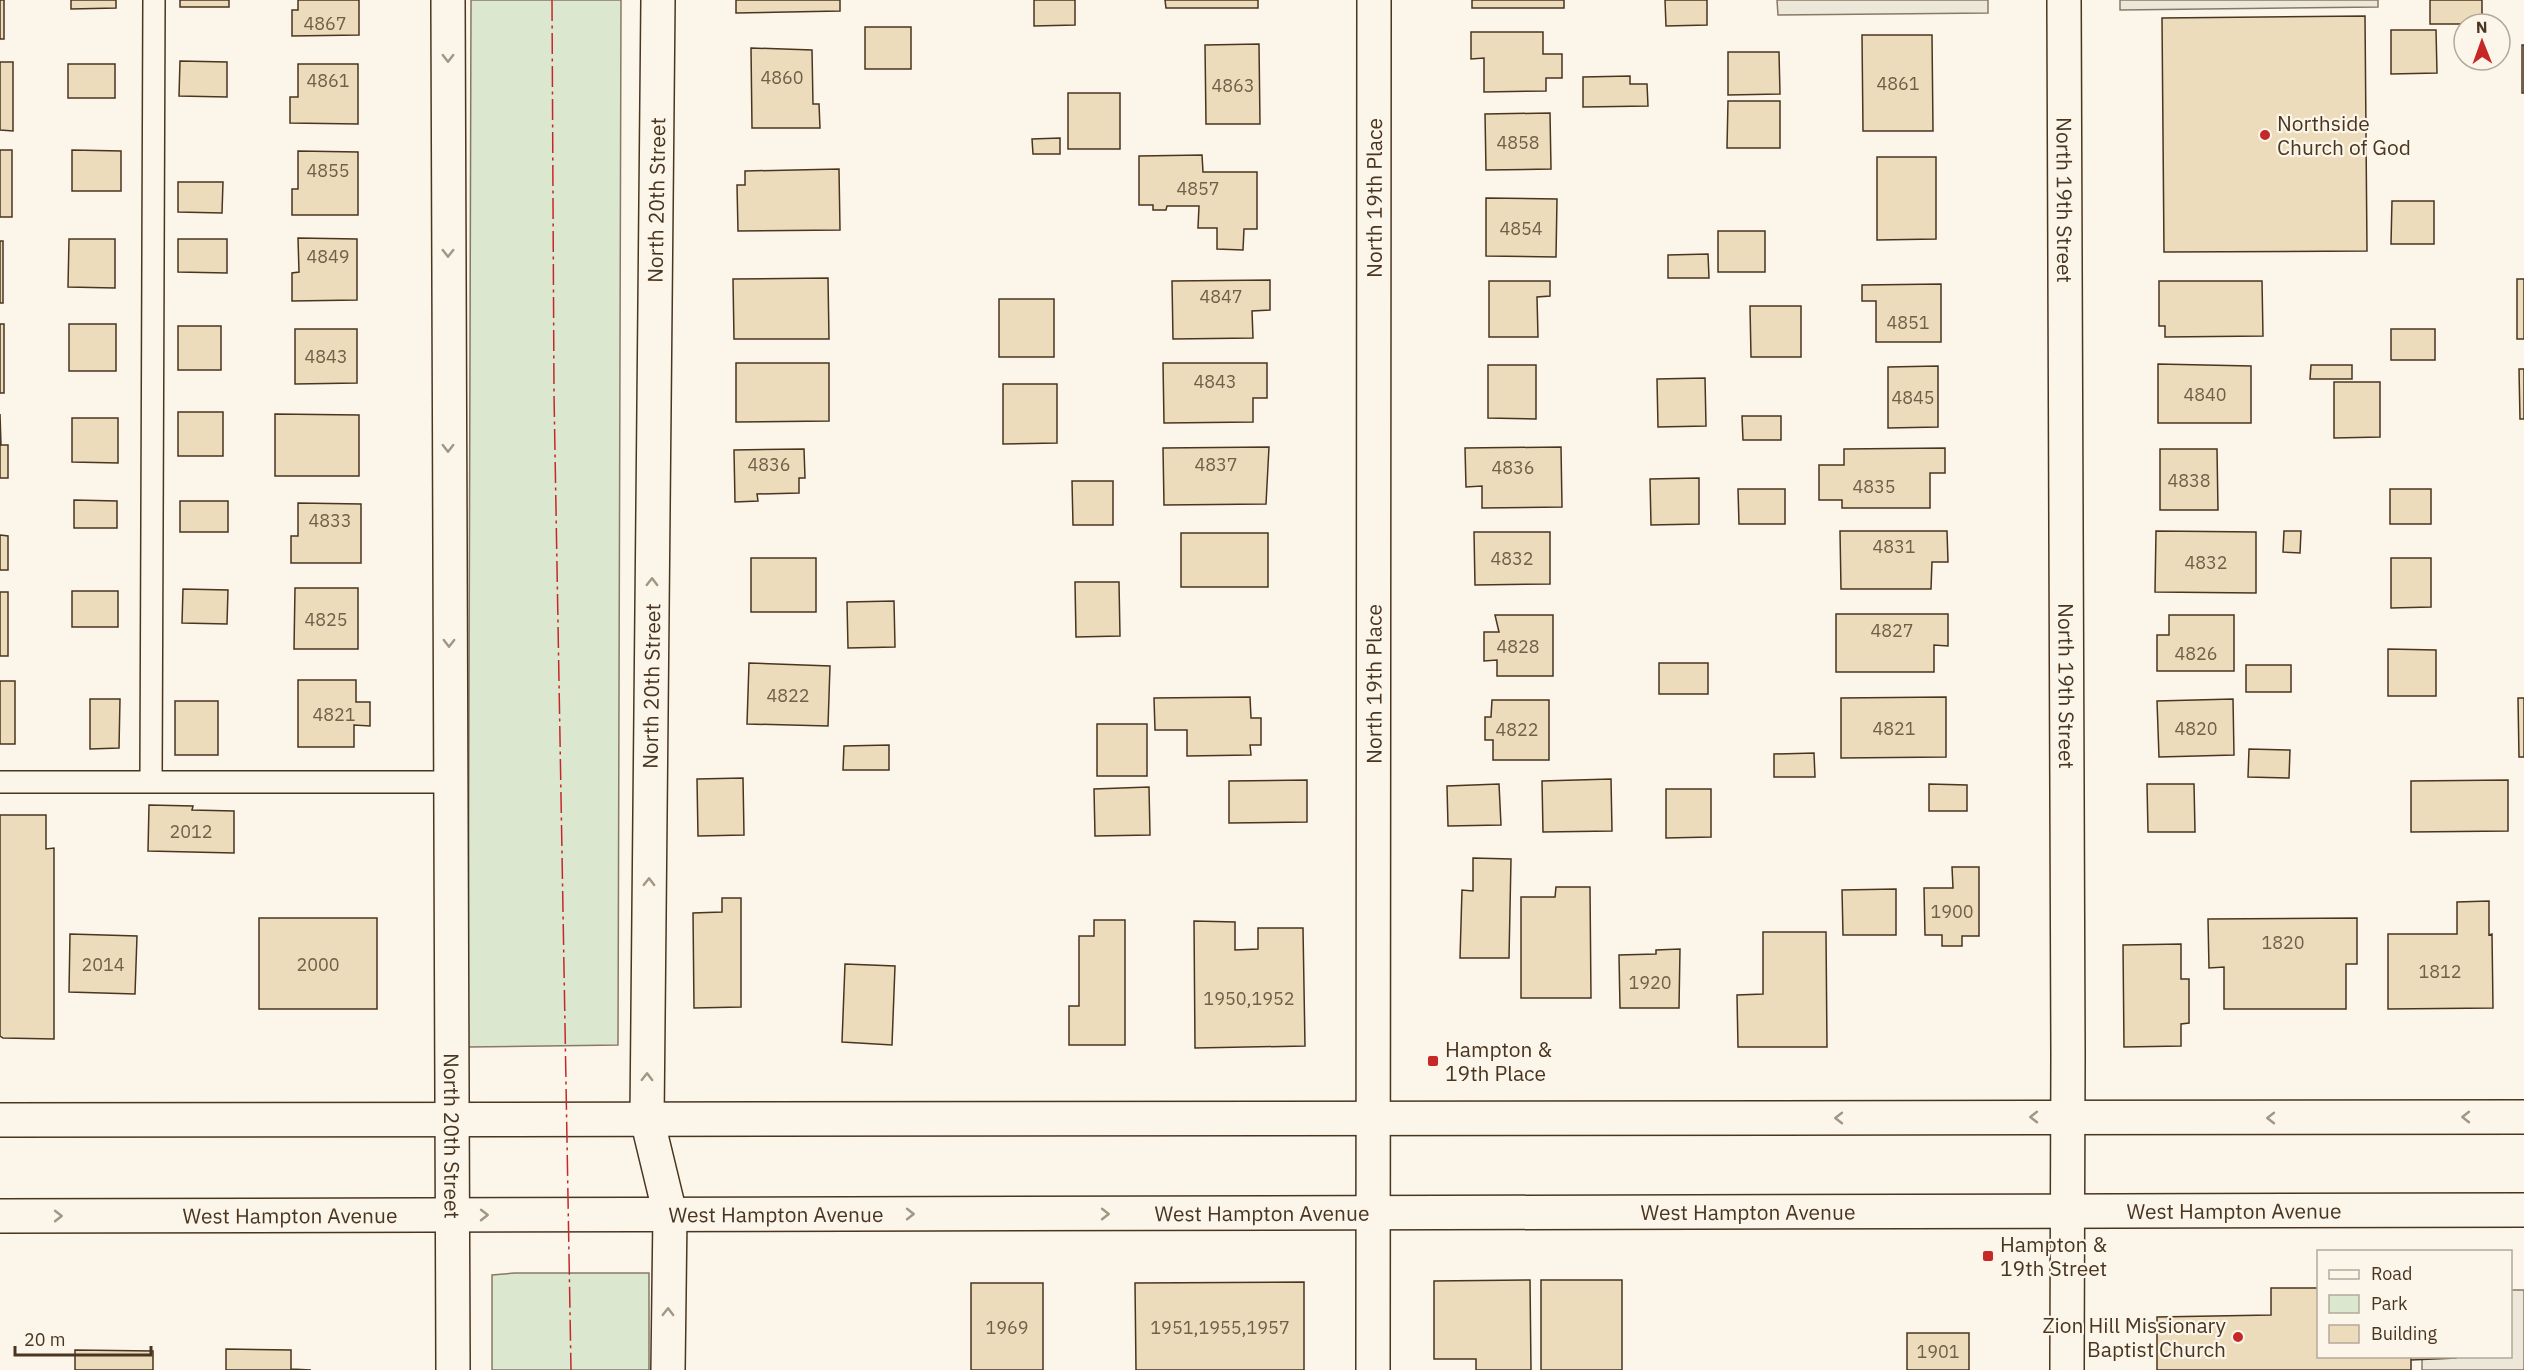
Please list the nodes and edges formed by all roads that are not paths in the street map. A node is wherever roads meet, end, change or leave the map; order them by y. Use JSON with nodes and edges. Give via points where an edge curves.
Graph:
{"nodes":[{"id":1,"x":154,"y":0,"type":"edge"},
{"id":2,"x":447,"y":0,"type":"edge"},
{"id":3,"x":658,"y":0,"type":"edge"},
{"id":4,"x":1374,"y":0,"type":"edge"},
{"id":5,"x":2064,"y":0,"type":"edge"},
{"id":6,"x":0,"y":782,"type":"edge"},
{"id":7,"x":151,"y":782,"type":"junction"},
{"id":8,"x":449,"y":782,"type":"junction"},
{"id":9,"x":2524,"y":1117,"type":"edge"},
{"id":10,"x":1373,"y":1118,"type":"junction"},
{"id":11,"x":2068,"y":1118,"type":"junction"},
{"id":12,"x":450,"y":1119,"type":"junction"},
{"id":13,"x":647,"y":1119,"type":"junction"},
{"id":14,"x":0,"y":1120,"type":"edge"},
{"id":15,"x":2524,"y":1210,"type":"edge"},
{"id":16,"x":2068,"y":1211,"type":"junction"},
{"id":17,"x":1373,"y":1213,"type":"junction"},
{"id":18,"x":670,"y":1214,"type":"junction"},
{"id":19,"x":451,"y":1215,"type":"junction"},
{"id":20,"x":0,"y":1216,"type":"edge"},
{"id":21,"x":453,"y":1370,"type":"edge"},
{"id":22,"x":668,"y":1370,"type":"edge"},
{"id":23,"x":1373,"y":1370,"type":"edge"},
{"id":24,"x":2067,"y":1370,"type":"edge"}],
"edges":[{"from":1,"to":7,"type":"lane"},
{"from":2,"to":8,"type":"street","name":"North 20th Street","one_way":true},
{"from":13,"to":3,"type":"street","name":"North 20th Street","one_way":true},
{"from":4,"to":10,"type":"street","name":"North 19th Place"},
{"from":5,"to":11,"type":"street","name":"North 19th Street"},
{"from":6,"to":7,"type":"lane"},
{"from":7,"to":8,"type":"lane"},
{"from":8,"to":12,"type":"street","name":"North 20th Street"},
{"from":9,"to":11,"type":"street","one_way":true},
{"from":11,"to":10,"type":"street","one_way":true},
{"from":10,"to":13,"type":"street"},
{"from":10,"to":17,"type":"street","name":"North 19th Place"},
{"from":11,"to":16,"type":"street","name":"North 19th Street"},
{"from":12,"to":13,"type":"street"},
{"from":12,"to":14,"type":"street"},
{"from":12,"to":19,"type":"street","name":"North 20th Street"},
{"from":13,"to":18,"type":"street","name":"North 20th Street"},
{"from":15,"to":16,"type":"street","name":"West Hampton Avenue"},
{"from":16,"to":17,"type":"street","name":"West Hampton Avenue"},
{"from":16,"to":24,"type":"street","name":"North 19th Street"},
{"from":18,"to":17,"type":"street","name":"West Hampton Avenue","one_way":true},
{"from":17,"to":23,"type":"street","name":"North 19th Place"},
{"from":19,"to":18,"type":"street","name":"West Hampton Avenue","one_way":true},
{"from":22,"to":18,"type":"street","name":"North 20th Street","one_way":true},
{"from":20,"to":19,"type":"street","name":"West Hampton Avenue","one_way":true},
{"from":19,"to":21,"type":"street","name":"North 20th Street"}]}
